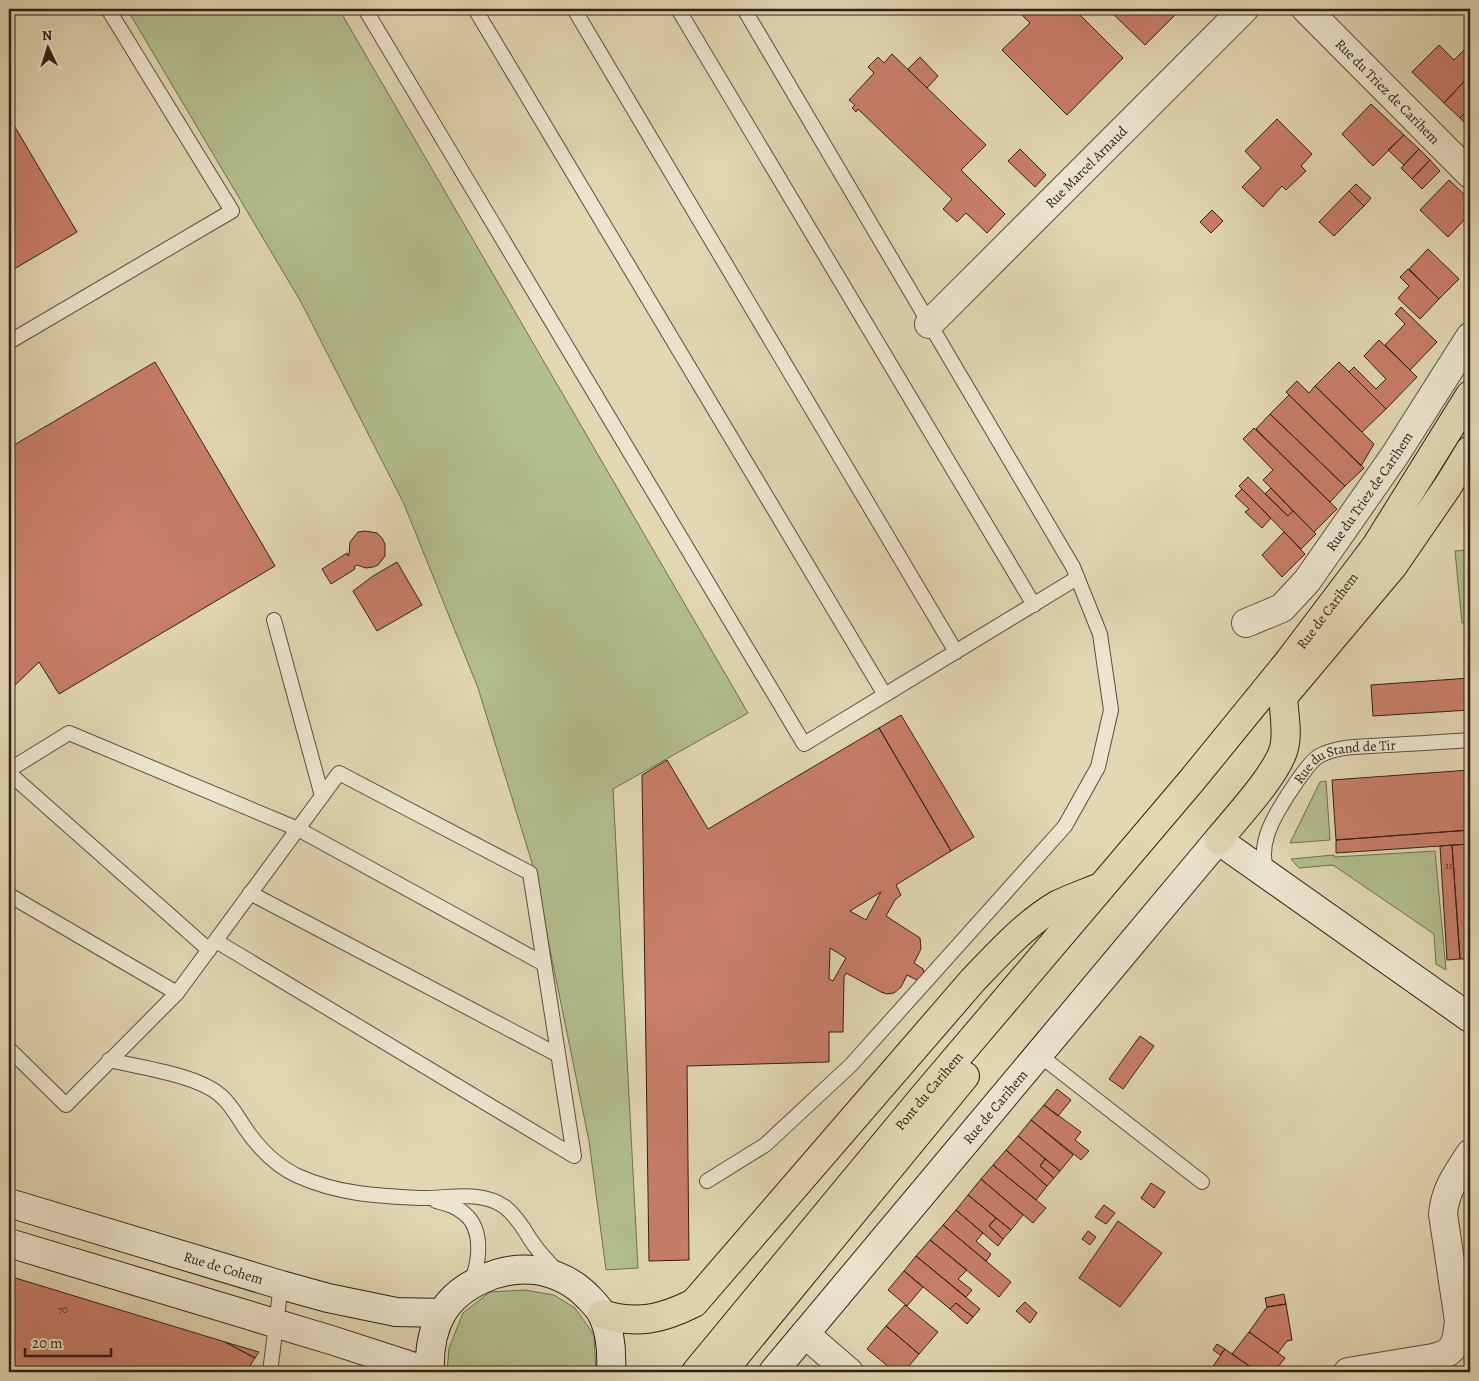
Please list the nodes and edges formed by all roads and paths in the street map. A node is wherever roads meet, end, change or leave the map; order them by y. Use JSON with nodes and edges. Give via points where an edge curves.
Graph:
{"nodes":[{"id":1,"x":108,"y":9,"type":"edge"},
{"id":2,"x":365,"y":9,"type":"edge"},
{"id":3,"x":475,"y":9,"type":"edge"},
{"id":4,"x":574,"y":9,"type":"edge"},
{"id":5,"x":678,"y":9,"type":"edge"},
{"id":6,"x":744,"y":9,"type":"edge"},
{"id":7,"x":1244,"y":9,"type":"edge"},
{"id":8,"x":1306,"y":9,"type":"edge"},
{"id":9,"x":1470,"y":174,"type":"edge"},
{"id":10,"x":929,"y":324,"type":"junction"},
{"id":11,"x":1470,"y":337,"type":"edge"},
{"id":12,"x":9,"y":342,"type":"edge"},
{"id":13,"x":1470,"y":395,"type":"edge"},
{"id":14,"x":1470,"y":450,"type":"edge"},
{"id":15,"x":1077,"y":578,"type":"junction"},
{"id":16,"x":1034,"y":605,"type":"junction"},
{"id":17,"x":274,"y":620,"type":"dead end"},
{"id":18,"x":1246,"y":623,"type":"dead end"},
{"id":19,"x":956,"y":652,"type":"junction"},
{"id":20,"x":885,"y":695,"type":"junction"},
{"id":21,"x":1282,"y":698,"type":"junction"},
{"id":22,"x":1470,"y":740,"type":"edge"},
{"id":23,"x":9,"y":772,"type":"edge"},
{"id":24,"x":322,"y":796,"type":"junction"},
{"id":25,"x":1175,"y":815,"type":"junction"},
{"id":26,"x":298,"y":829,"type":"junction"},
{"id":27,"x":1218,"y":840,"type":"junction"},
{"id":28,"x":1270,"y":878,"type":"junction"},
{"id":29,"x":1104,"y":886,"type":"junction"},
{"id":30,"x":250,"y":893,"type":"junction"},
{"id":31,"x":9,"y":895,"type":"edge"},
{"id":32,"x":212,"y":945,"type":"junction"},
{"id":33,"x":544,"y":964,"type":"junction"},
{"id":34,"x":177,"y":994,"type":"junction"},
{"id":35,"x":1470,"y":1018,"type":"edge"},
{"id":36,"x":988,"y":1035,"type":"junction"},
{"id":37,"x":9,"y":1049,"type":"edge"},
{"id":38,"x":1038,"y":1054,"type":"junction"},
{"id":39,"x":558,"y":1055,"type":"junction"},
{"id":40,"x":109,"y":1060,"type":"junction"},
{"id":41,"x":1470,"y":1154,"type":"edge"},
{"id":42,"x":707,"y":1181,"type":"dead end"},
{"id":43,"x":1202,"y":1182,"type":"dead end"},
{"id":44,"x":423,"y":1198,"type":"junction"},
{"id":45,"x":9,"y":1202,"type":"edge"},
{"id":46,"x":72,"y":1222,"type":"junction"},
{"id":47,"x":9,"y":1242,"type":"edge"},
{"id":48,"x":60,"y":1259,"type":"junction"},
{"id":49,"x":567,"y":1280,"type":"junction"},
{"id":50,"x":281,"y":1286,"type":"junction"},
{"id":51,"x":468,"y":1287,"type":"junction"},
{"id":52,"x":442,"y":1313,"type":"junction"},
{"id":53,"x":602,"y":1314,"type":"junction"},
{"id":54,"x":276,"y":1324,"type":"junction"},
{"id":55,"x":805,"y":1334,"type":"junction"},
{"id":56,"x":378,"y":1364,"type":"edge"},
{"id":57,"x":270,"y":1372,"type":"edge"},
{"id":58,"x":430,"y":1372,"type":"edge"},
{"id":59,"x":611,"y":1372,"type":"edge"},
{"id":60,"x":696,"y":1372,"type":"edge"},
{"id":61,"x":722,"y":1372,"type":"edge"},
{"id":62,"x":773,"y":1372,"type":"edge"},
{"id":63,"x":849,"y":1372,"type":"edge"},
{"id":64,"x":1348,"y":1372,"type":"edge"}],
"edges":[{"from":1,"to":12,"type":"lane","via":[[232,211]]},
{"from":2,"to":20,"type":"lane","via":[[804,744]]},
{"from":3,"to":20,"type":"lane"},
{"from":4,"to":19,"type":"lane"},
{"from":5,"to":16,"type":"lane"},
{"from":6,"to":10,"type":"lane"},
{"from":7,"to":10,"type":"street","name":"Rue Marcel Arnaud"},
{"from":8,"to":9,"type":"street","name":"Rue du Triez de Carihem"},
{"from":10,"to":15,"type":"lane"},
{"from":11,"to":18,"type":"street","name":"Rue du Triez de Carihem","via":[[1395,455],[1307,581],[1282,608]]},
{"from":13,"to":25,"type":"main road","name":"Rue de Carihem","via":[[1376,546]]},
{"from":14,"to":21,"type":"main road","name":"Rue de Carihem","via":[[1393,566]]},
{"from":15,"to":16,"type":"lane"},
{"from":15,"to":42,"type":"lane","via":[[1100,634],[1111,710],[1098,768],[1066,826],[851,1065],[765,1145]]},
{"from":16,"to":19,"type":"lane"},
{"from":17,"to":24,"type":"lane"},
{"from":19,"to":20,"type":"lane"},
{"from":21,"to":25,"type":"main road","name":"Rue de Carihem","via":[[1230,760]]},
{"from":21,"to":27,"type":"main road","via":[[1285,747],[1280,760]]},
{"from":22,"to":28,"type":"lane","name":"Rue du Stand de Tir","via":[[1345,748],[1317,756],[1269,827],[1264,855]]},
{"from":23,"to":26,"type":"lane","via":[[69,733]]},
{"from":23,"to":32,"type":"lane"},
{"from":24,"to":26,"type":"lane"},
{"from":24,"to":33,"type":"lane","via":[[339,773],[530,873]]},
{"from":25,"to":29,"type":"main road","name":"Pont du Carihem"},
{"from":25,"to":36,"type":"main road","name":"Pont du Carihem"},
{"from":26,"to":30,"type":"lane"},
{"from":26,"to":33,"type":"lane"},
{"from":27,"to":28,"type":"street"},
{"from":27,"to":38,"type":"street","name":"Rue de Carihem"},
{"from":28,"to":35,"type":"street"},
{"from":29,"to":36,"type":"main road","name":"Pont du Carihem"},
{"from":29,"to":53,"type":"main road","via":[[1046,912],[973,980],[694,1303],[661,1317],[644,1320],[620,1320]]},
{"from":30,"to":32,"type":"lane"},
{"from":30,"to":39,"type":"lane"},
{"from":31,"to":34,"type":"lane"},
{"from":32,"to":34,"type":"lane"},
{"from":32,"to":39,"type":"lane","via":[[574,1156]]},
{"from":33,"to":39,"type":"lane"},
{"from":34,"to":40,"type":"lane"},
{"from":36,"to":60,"type":"main road","name":"Pont du Carihem"},
{"from":36,"to":61,"type":"main road","name":"Pont du Carihem"},
{"from":37,"to":40,"type":"lane","via":[[66,1105]]},
{"from":38,"to":43,"type":"lane"},
{"from":38,"to":55,"type":"street","name":"Rue de Carihem"},
{"from":40,"to":44,"type":"lane","via":[[172,1074],[219,1094],[263,1150],[278,1165],[297,1176],[344,1192]]},
{"from":41,"to":64,"type":"street","via":[[1444,1201],[1443,1214],[1459,1321],[1454,1346],[1446,1354],[1433,1358]]},
{"from":44,"to":49,"type":"lane","via":[[475,1196],[504,1206],[519,1221],[543,1257]]},
{"from":44,"to":51,"type":"lane","via":[[452,1205],[466,1214],[474,1226],[478,1256],[475,1275]]},
{"from":45,"to":46,"type":"street","name":"Rue de Cohem"},
{"from":46,"to":48,"type":"street"},
{"from":46,"to":50,"type":"street","name":"Rue de Cohem"},
{"from":47,"to":48,"type":"street"},
{"from":48,"to":54,"type":"street"},
{"from":49,"to":51,"type":"street","via":[[537,1270],[523,1270],[502,1273]]},
{"from":49,"to":53,"type":"street","via":[[582,1291]]},
{"from":50,"to":52,"type":"street","name":"Rue de Cohem","via":[[396,1312]]},
{"from":50,"to":54,"type":"lane"},
{"from":51,"to":52,"type":"street"},
{"from":52,"to":58,"type":"street","via":[[434,1334]]},
{"from":53,"to":59,"type":"street","via":[[610,1342]]},
{"from":54,"to":56,"type":"street"},
{"from":54,"to":57,"type":"lane"},
{"from":55,"to":62,"type":"street","name":"Rue de Carihem"},
{"from":55,"to":63,"type":"street"},
{"from":56,"to":58,"type":"street"}]}
